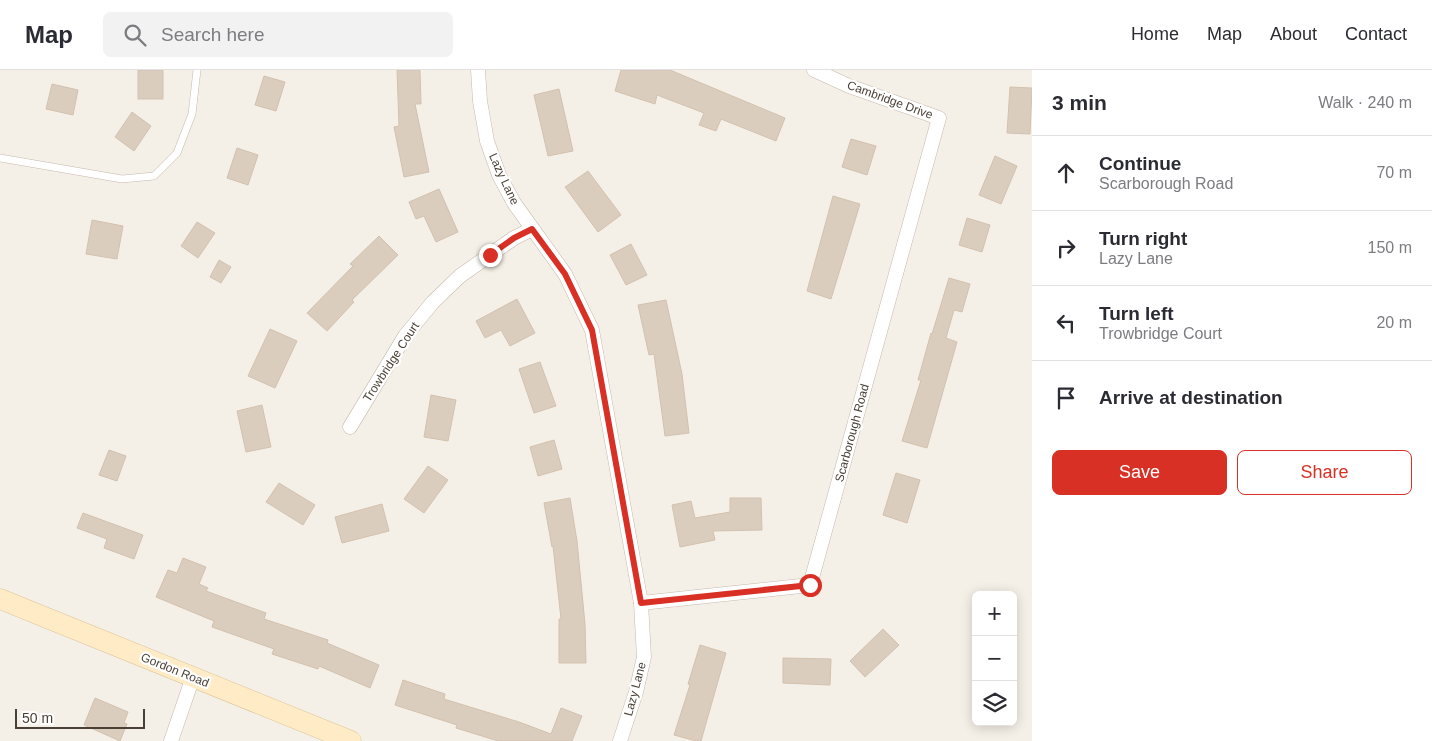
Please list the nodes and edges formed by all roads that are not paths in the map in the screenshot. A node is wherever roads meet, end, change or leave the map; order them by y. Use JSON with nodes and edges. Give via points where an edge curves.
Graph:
{"nodes":[{"id":1,"x":197,"y":70,"type":"edge"},
{"id":2,"x":478,"y":70,"type":"edge"},
{"id":3,"x":814,"y":70,"type":"edge"},
{"id":4,"x":939,"y":118,"type":"joint"},
{"id":5,"x":0,"y":158,"type":"edge"},
{"id":6,"x":532,"y":229,"type":"junction"},
{"id":7,"x":350,"y":427,"type":"dead end"},
{"id":8,"x":0,"y":598,"type":"edge"},
{"id":9,"x":641,"y":603,"type":"junction"},
{"id":10,"x":193,"y":677,"type":"junction"},
{"id":11,"x":171,"y":741,"type":"edge"},
{"id":12,"x":351,"y":741,"type":"edge"},
{"id":13,"x":620,"y":741,"type":"edge"}],
"edges":[{"from":1,"to":5,"type":"lane","via":[[192,114],[178,153],[154,176],[122,180]]},
{"from":2,"to":6,"type":"street","name":"Lazy Lane","via":[[480,101],[499,175]]},
{"from":3,"to":4,"type":"street","name":"Cambridge Drive"},
{"from":4,"to":9,"type":"street","name":"Scarborough Road","via":[[810,585]]},
{"from":6,"to":7,"type":"street","name":"Trowbridge Court","via":[[460,276],[433,302],[405,336]]},
{"from":6,"to":9,"type":"street","name":"Lazy Lane","via":[[565,274],[592,330]]},
{"from":8,"to":10,"type":"street","name":"Gordon Road"},
{"from":9,"to":13,"type":"street","name":"Lazy Lane","via":[[644,657]]},
{"from":10,"to":11,"type":"street"},
{"from":10,"to":12,"type":"street","name":"Gordon Road"}]}
